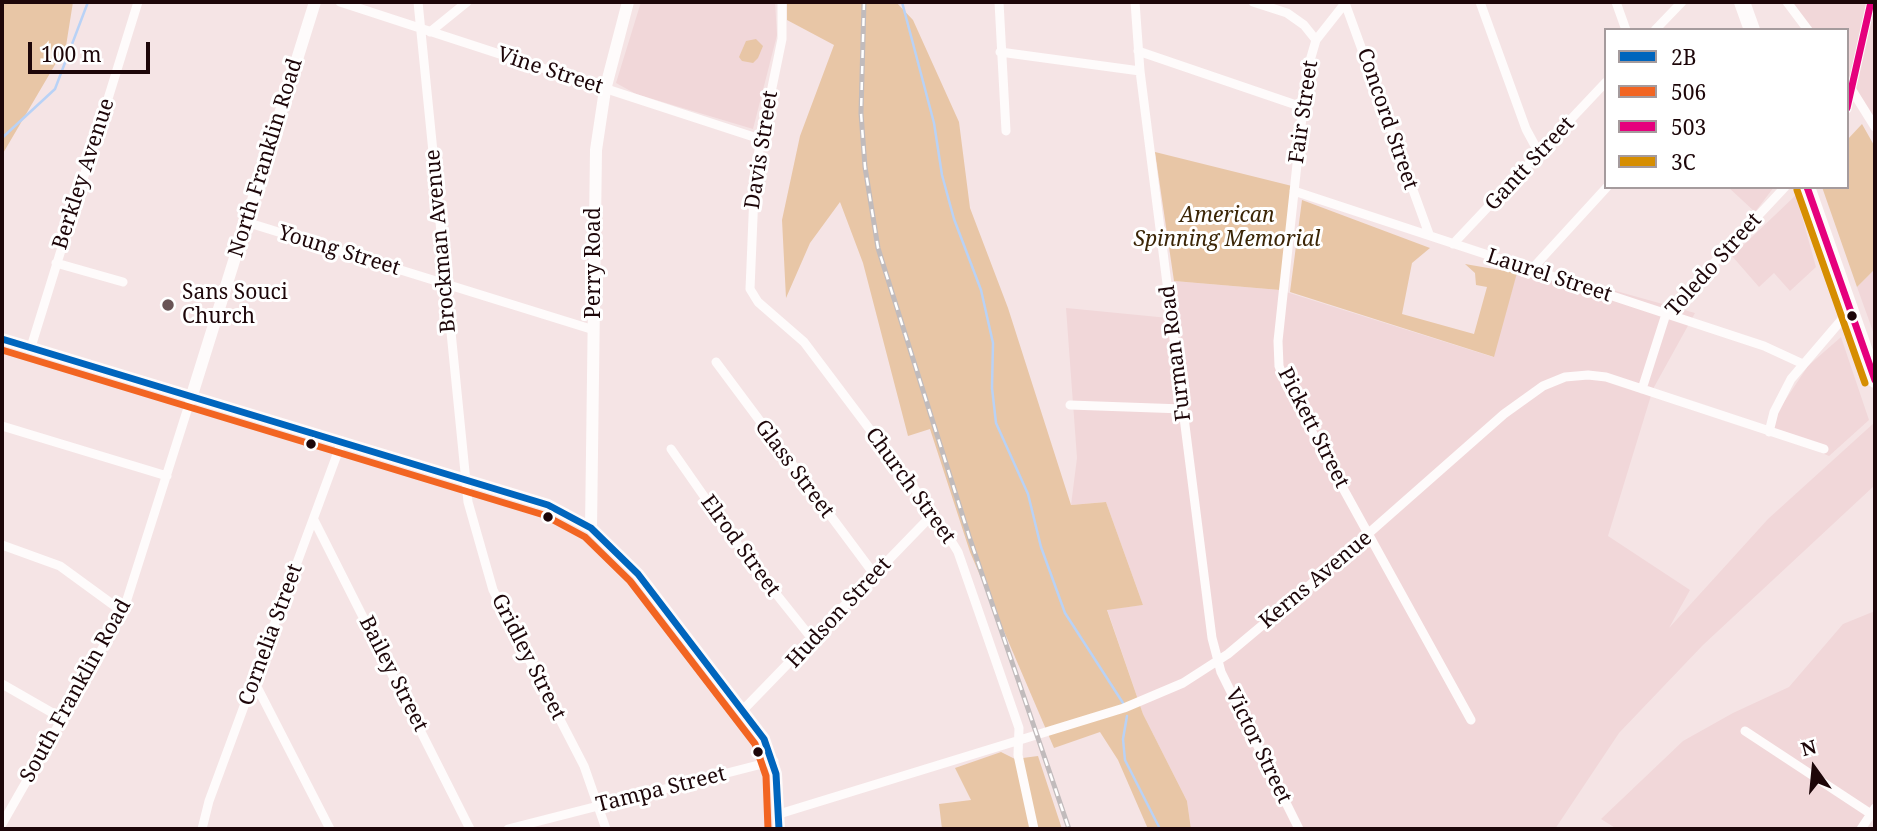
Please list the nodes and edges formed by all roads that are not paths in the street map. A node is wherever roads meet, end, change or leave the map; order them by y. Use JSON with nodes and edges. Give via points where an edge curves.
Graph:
{"nodes":[{"id":1,"x":138,"y":2,"type":"edge"},
{"id":2,"x":315,"y":2,"type":"edge"},
{"id":3,"x":340,"y":2,"type":"edge"},
{"id":4,"x":418,"y":2,"type":"edge"},
{"id":5,"x":467,"y":2,"type":"edge"},
{"id":6,"x":628,"y":2,"type":"edge"},
{"id":7,"x":782,"y":2,"type":"edge"},
{"id":8,"x":999,"y":2,"type":"edge"},
{"id":9,"x":1135,"y":2,"type":"edge"},
{"id":10,"x":1253,"y":2,"type":"edge"},
{"id":11,"x":1345,"y":2,"type":"edge"},
{"id":12,"x":1480,"y":2,"type":"edge"},
{"id":13,"x":1616,"y":2,"type":"edge"},
{"id":14,"x":1682,"y":2,"type":"edge"},
{"id":15,"x":1742,"y":2,"type":"edge"},
{"id":16,"x":1787,"y":2,"type":"edge"},
{"id":17,"x":1871,"y":2,"type":"edge"},
{"id":18,"x":1625,"y":28,"type":"edge"},
{"id":19,"x":1657,"y":28,"type":"edge"},
{"id":20,"x":1751,"y":28,"type":"edge"},
{"id":21,"x":1806,"y":28,"type":"edge"},
{"id":22,"x":426,"y":30,"type":"junction"},
{"id":23,"x":1316,"y":40,"type":"junction"},
{"id":24,"x":1138,"y":51,"type":"junction"},
{"id":25,"x":1000,"y":52,"type":"junction"},
{"id":26,"x":1140,"y":71,"type":"junction"},
{"id":27,"x":1604,"y":84,"type":"edge"},
{"id":28,"x":1849,"y":87,"type":"edge"},
{"id":29,"x":605,"y":90,"type":"junction"},
{"id":30,"x":1306,"y":108,"type":"junction"},
{"id":31,"x":1875,"y":127,"type":"edge"},
{"id":32,"x":1006,"y":131,"type":"dead end"},
{"id":33,"x":760,"y":139,"type":"junction"},
{"id":34,"x":1539,"y":153,"type":"junction"},
{"id":35,"x":1605,"y":189,"type":"edge"},
{"id":36,"x":1783,"y":189,"type":"edge"},
{"id":37,"x":1808,"y":189,"type":"edge"},
{"id":38,"x":1294,"y":191,"type":"junction"},
{"id":39,"x":246,"y":222,"type":"junction"},
{"id":40,"x":1429,"y":234,"type":"junction"},
{"id":41,"x":1453,"y":244,"type":"junction"},
{"id":42,"x":56,"y":263,"type":"junction"},
{"id":43,"x":1531,"y":270,"type":"junction"},
{"id":44,"x":124,"y":282,"type":"dead end"},
{"id":45,"x":445,"y":284,"type":"junction"},
{"id":46,"x":754,"y":298,"type":"joint"},
{"id":47,"x":1850,"y":310,"type":"junction"},
{"id":48,"x":1666,"y":314,"type":"junction"},
{"id":49,"x":594,"y":330,"type":"junction"},
{"id":50,"x":2,"y":339,"type":"edge"},
{"id":51,"x":31,"y":347,"type":"junction"},
{"id":52,"x":716,"y":362,"type":"dead end"},
{"id":53,"x":1802,"y":364,"type":"junction"},
{"id":54,"x":1875,"y":380,"type":"edge"},
{"id":55,"x":1643,"y":389,"type":"junction"},
{"id":56,"x":192,"y":395,"type":"junction"},
{"id":57,"x":1069,"y":405,"type":"dead end"},
{"id":58,"x":1183,"y":409,"type":"junction"},
{"id":59,"x":2,"y":426,"type":"edge"},
{"id":60,"x":1769,"y":432,"type":"junction"},
{"id":61,"x":342,"y":441,"type":"junction"},
{"id":62,"x":671,"y":449,"type":"dead end"},
{"id":63,"x":1824,"y":449,"type":"dead end"},
{"id":64,"x":167,"y":476,"type":"junction"},
{"id":65,"x":464,"y":480,"type":"junction"},
{"id":66,"x":933,"y":514,"type":"junction"},
{"id":67,"x":314,"y":520,"type":"junction"},
{"id":68,"x":591,"y":527,"type":"junction"},
{"id":69,"x":1368,"y":536,"type":"junction"},
{"id":70,"x":2,"y":545,"type":"edge"},
{"id":71,"x":874,"y":574,"type":"junction"},
{"id":72,"x":123,"y":612,"type":"junction"},
{"id":73,"x":813,"y":640,"type":"junction"},
{"id":74,"x":1218,"y":662,"type":"junction"},
{"id":75,"x":254,"y":681,"type":"junction"},
{"id":76,"x":2,"y":684,"type":"edge"},
{"id":77,"x":743,"y":710,"type":"junction"},
{"id":78,"x":63,"y":719,"type":"junction"},
{"id":79,"x":1471,"y":720,"type":"dead end"},
{"id":80,"x":1745,"y":731,"type":"dead end"},
{"id":81,"x":1018,"y":740,"type":"junction"},
{"id":82,"x":774,"y":761,"type":"junction"},
{"id":83,"x":600,"y":806,"type":"junction"},
{"id":84,"x":1873,"y":811,"type":"edge"},
{"id":85,"x":779,"y":814,"type":"junction"},
{"id":86,"x":2,"y":824,"type":"edge"},
{"id":87,"x":202,"y":829,"type":"edge"},
{"id":88,"x":330,"y":829,"type":"edge"},
{"id":89,"x":470,"y":829,"type":"edge"},
{"id":90,"x":508,"y":829,"type":"edge"},
{"id":91,"x":606,"y":829,"type":"edge"},
{"id":92,"x":779,"y":829,"type":"edge"},
{"id":93,"x":1034,"y":829,"type":"edge"},
{"id":94,"x":1299,"y":829,"type":"edge"},
{"id":95,"x":1861,"y":829,"type":"edge"}],
"edges":[{"from":1,"to":42,"type":"street","name":"Berkley Avenue"},
{"from":2,"to":39,"type":"street","name":"North Franklin Road"},
{"from":3,"to":22,"type":"street","name":"Vine Street"},
{"from":4,"to":22,"type":"street","name":"Brockman Avenue"},
{"from":5,"to":22,"type":"street"},
{"from":6,"to":29,"type":"street","name":"Perry Road"},
{"from":7,"to":33,"type":"street","name":"Davis Street","via":[[782,39]]},
{"from":8,"to":25,"type":"street"},
{"from":9,"to":24,"type":"street","name":"Furman Road"},
{"from":10,"to":23,"type":"street","via":[[1287,13]]},
{"from":11,"to":23,"type":"street","name":"Fair Street"},
{"from":11,"to":40,"type":"street","name":"Concord Street"},
{"from":12,"to":34,"type":"street"},
{"from":13,"to":18,"type":"street"},
{"from":14,"to":19,"type":"street"},
{"from":15,"to":20,"type":"highway"},
{"from":16,"to":21,"type":"street"},
{"from":17,"to":28,"type":"street"},
{"from":22,"to":29,"type":"street","name":"Vine Street"},
{"from":22,"to":45,"type":"street","name":"Brockman Avenue"},
{"from":23,"to":30,"type":"street","name":"Fair Street","via":[[1307,71]]},
{"from":24,"to":26,"type":"street","name":"Furman Road"},
{"from":24,"to":30,"type":"street"},
{"from":25,"to":26,"type":"street"},
{"from":25,"to":32,"type":"street"},
{"from":26,"to":58,"type":"street","name":"Furman Road"},
{"from":27,"to":34,"type":"street","name":"Gantt Street"},
{"from":28,"to":31,"type":"street"},
{"from":29,"to":33,"type":"street","name":"Vine Street"},
{"from":29,"to":49,"type":"street","name":"Perry Road","via":[[595,177]]},
{"from":30,"to":38,"type":"street","name":"Fair Street"},
{"from":33,"to":46,"type":"street","name":"Davis Street","via":[[749,271]]},
{"from":34,"to":41,"type":"street","name":"Gantt Street"},
{"from":35,"to":43,"type":"street"},
{"from":36,"to":48,"type":"street","name":"Toledo Street"},
{"from":37,"to":47,"type":"highway"},
{"from":38,"to":40,"type":"street","name":"Laurel Street"},
{"from":38,"to":69,"type":"street","name":"Pickett Street","via":[[1279,366]]},
{"from":39,"to":45,"type":"street","name":"Young Street"},
{"from":39,"to":56,"type":"street","name":"North Franklin Road"},
{"from":40,"to":41,"type":"street","name":"Laurel Street"},
{"from":41,"to":43,"type":"street","name":"Laurel Street"},
{"from":42,"to":44,"type":"street"},
{"from":42,"to":51,"type":"street","name":"Berkley Avenue"},
{"from":43,"to":48,"type":"street","name":"Laurel Street"},
{"from":45,"to":49,"type":"street","name":"Young Street"},
{"from":45,"to":65,"type":"street","name":"Brockman Avenue"},
{"from":46,"to":66,"type":"street","name":"Church Street","via":[[804,342]]},
{"from":47,"to":53,"type":"street"},
{"from":47,"to":54,"type":"highway"},
{"from":48,"to":53,"type":"street","name":"Laurel Street","via":[[1764,346]]},
{"from":48,"to":55,"type":"street","name":"Toledo Street"},
{"from":49,"to":68,"type":"street","name":"Perry Road"},
{"from":50,"to":51,"type":"street"},
{"from":51,"to":56,"type":"street"},
{"from":52,"to":71,"type":"street","name":"Glass Street"},
{"from":53,"to":60,"type":"street","via":[[1781,394]]},
{"from":55,"to":60,"type":"street","name":"Kerns Avenue"},
{"from":55,"to":69,"type":"street","name":"Kerns Avenue","via":[[1588,374],[1543,386],[1504,414]]},
{"from":56,"to":61,"type":"street"},
{"from":56,"to":64,"type":"street","name":"South Franklin Road"},
{"from":57,"to":58,"type":"street"},
{"from":58,"to":74,"type":"street","name":"Furman Road","via":[[1206,601]]},
{"from":59,"to":64,"type":"street"},
{"from":60,"to":63,"type":"street","name":"Kerns Avenue"},
{"from":61,"to":65,"type":"street"},
{"from":61,"to":67,"type":"street","name":"Cornelia Street"},
{"from":62,"to":73,"type":"street","name":"Elrod Street","via":[[745,555]]},
{"from":64,"to":72,"type":"street","name":"South Franklin Road"},
{"from":65,"to":68,"type":"street","via":[[548,505]]},
{"from":65,"to":83,"type":"street","name":"Gridley Street","via":[[477,542],[494,590]]},
{"from":66,"to":71,"type":"street","name":"Hudson Street"},
{"from":66,"to":81,"type":"street","name":"Church Street","via":[[965,567],[1016,717]]},
{"from":67,"to":75,"type":"street","name":"Cornelia Street"},
{"from":67,"to":89,"type":"street","name":"Bailey Street"},
{"from":68,"to":77,"type":"street","via":[[638,574]]},
{"from":69,"to":74,"type":"street","name":"Kerns Avenue"},
{"from":69,"to":79,"type":"street","name":"Pickett Street"},
{"from":70,"to":72,"type":"street","via":[[60,566]]},
{"from":71,"to":73,"type":"street","name":"Hudson Street"},
{"from":72,"to":78,"type":"street","name":"South Franklin Road"},
{"from":73,"to":77,"type":"street","name":"Hudson Street"},
{"from":74,"to":81,"type":"street","name":"Kerns Avenue","via":[[1157,695]]},
{"from":74,"to":94,"type":"street","name":"Victor Street"},
{"from":75,"to":87,"type":"street","name":"Cornelia Street"},
{"from":75,"to":88,"type":"street"},
{"from":76,"to":78,"type":"street"},
{"from":77,"to":82,"type":"street"},
{"from":78,"to":86,"type":"street","name":"South Franklin Road"},
{"from":80,"to":84,"type":"street"},
{"from":81,"to":85,"type":"street","name":"Kerns Avenue"},
{"from":81,"to":93,"type":"street","name":"Church Street"},
{"from":82,"to":83,"type":"street","name":"Tampa Street"},
{"from":82,"to":85,"type":"street"},
{"from":83,"to":90,"type":"street","name":"Tampa Street"},
{"from":83,"to":91,"type":"street","name":"Gridley Street"},
{"from":84,"to":95,"type":"street"},
{"from":85,"to":92,"type":"street"}]}
